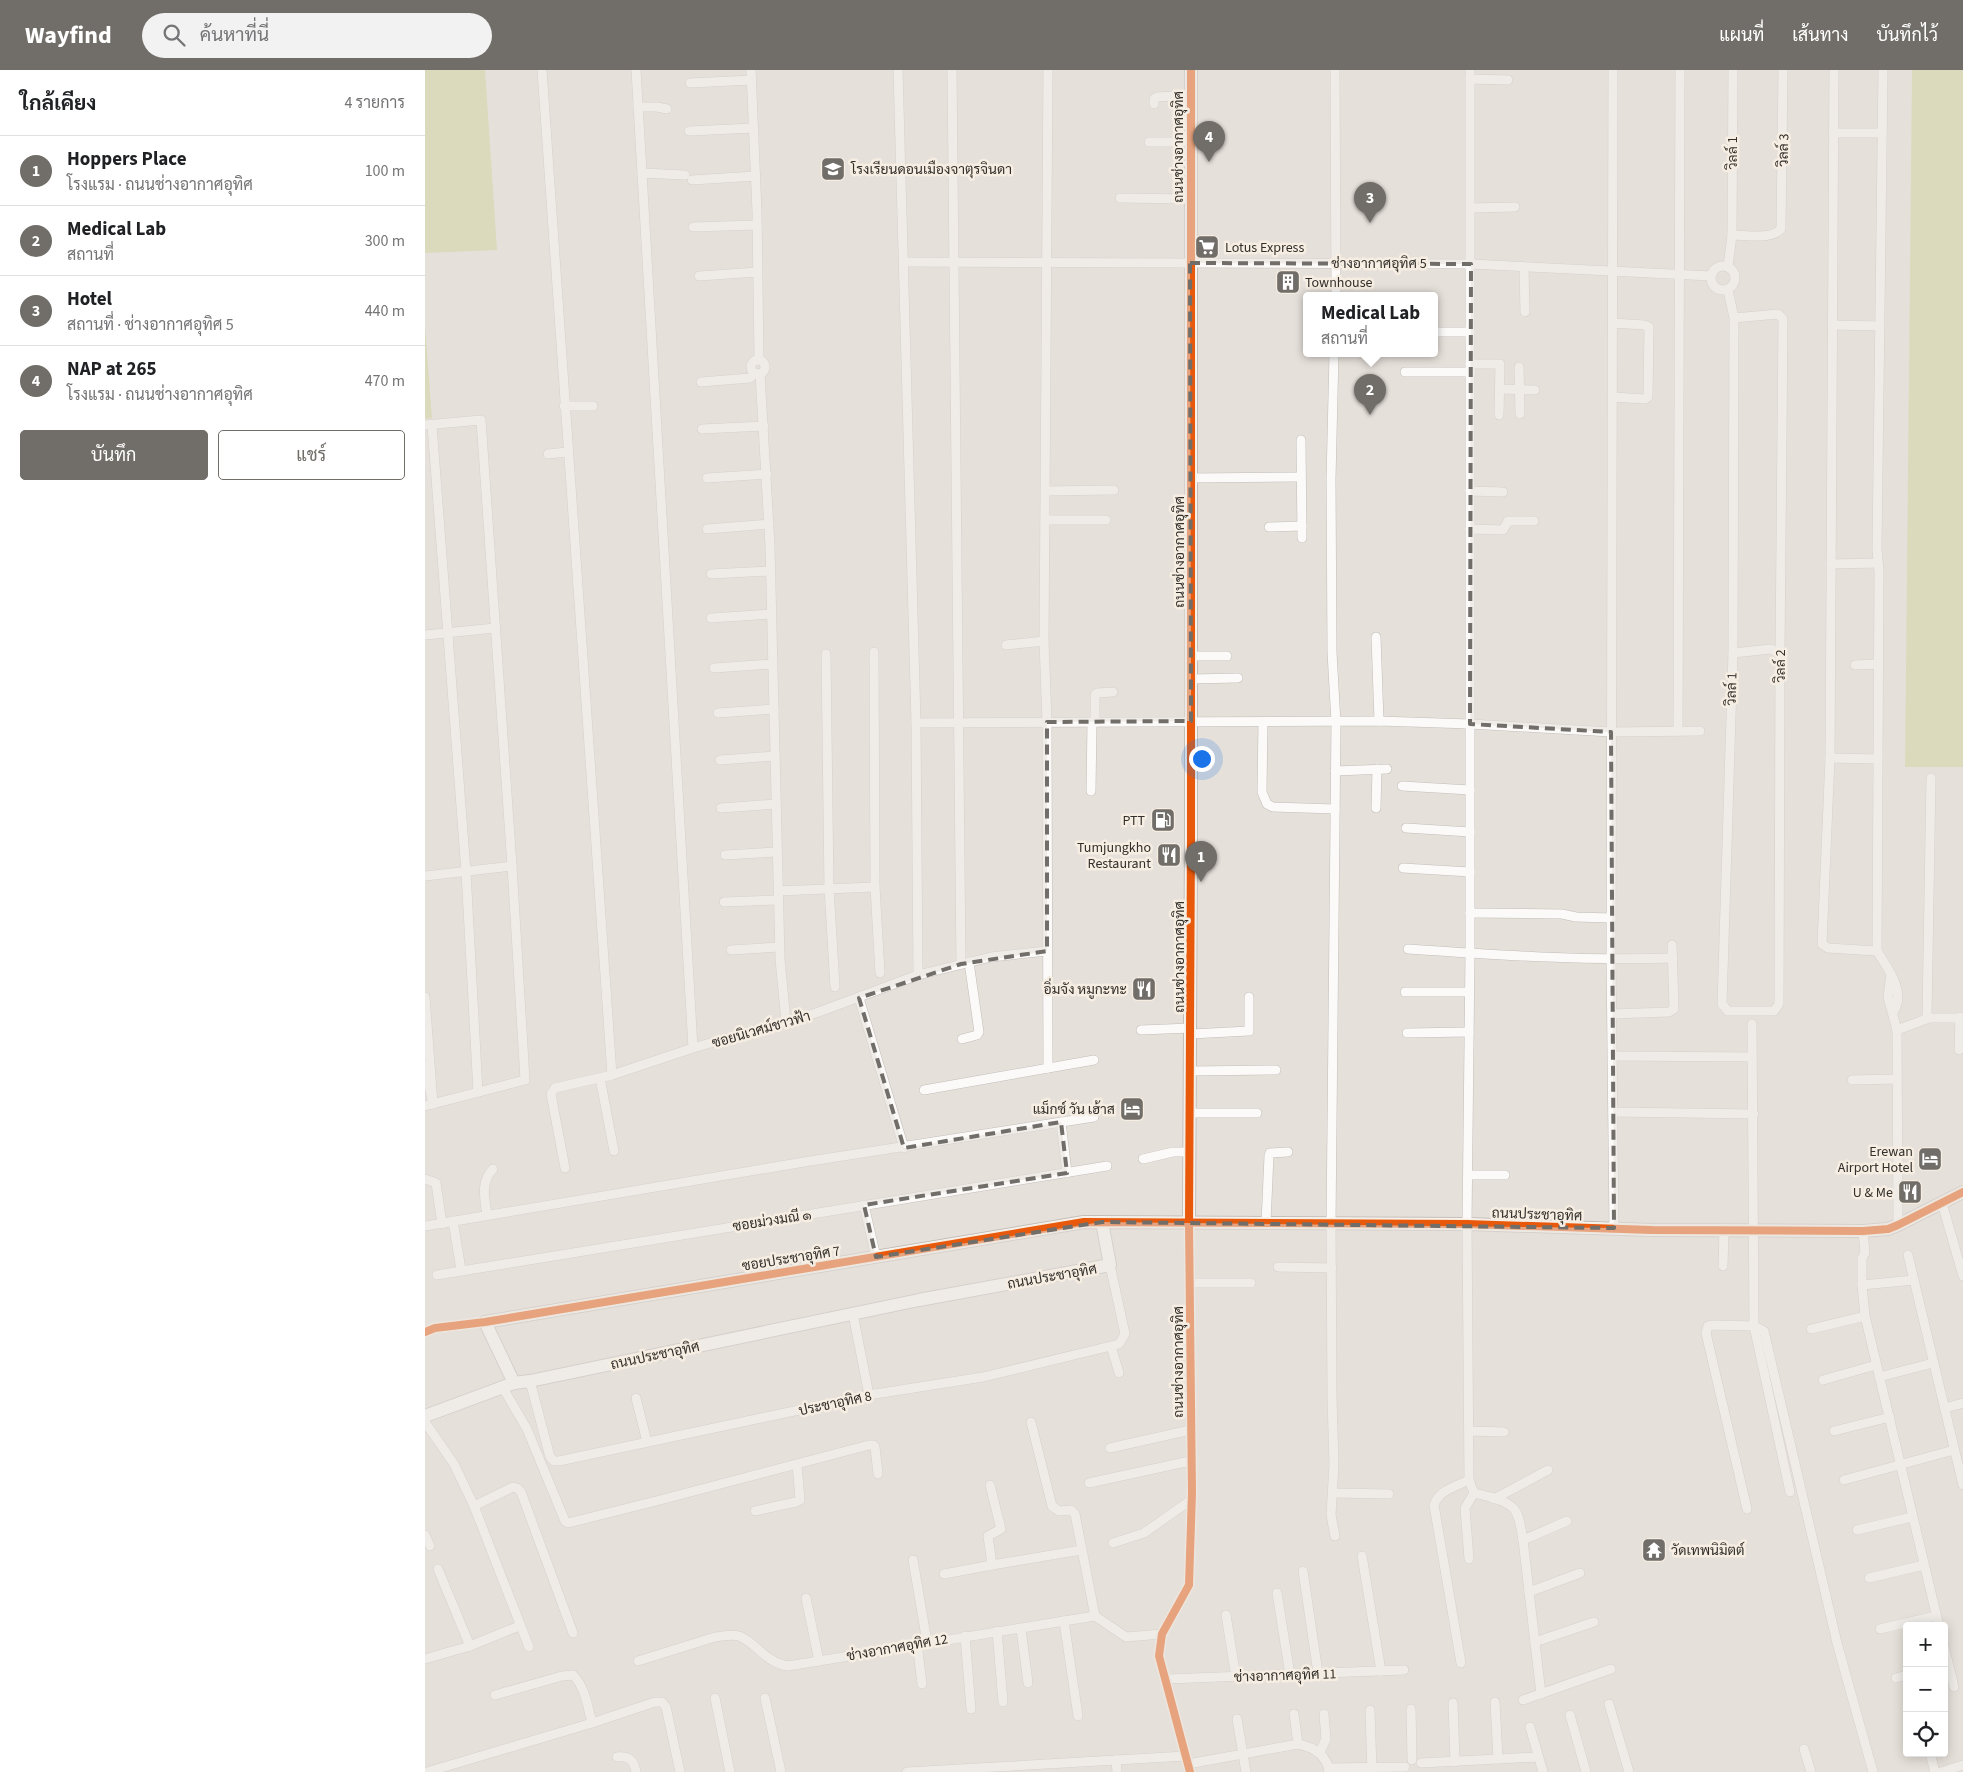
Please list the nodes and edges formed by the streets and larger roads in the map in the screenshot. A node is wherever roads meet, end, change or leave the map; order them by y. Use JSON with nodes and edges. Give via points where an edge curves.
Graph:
{"nodes":[{"id":1,"x":542,"y":70,"type":"edge"},
{"id":2,"x":636,"y":70,"type":"edge"},
{"id":3,"x":751,"y":70,"type":"edge"},
{"id":4,"x":898,"y":70,"type":"edge"},
{"id":5,"x":952,"y":70,"type":"edge"},
{"id":6,"x":1048,"y":70,"type":"edge"},
{"id":7,"x":1191,"y":70,"type":"edge"},
{"id":8,"x":1335,"y":70,"type":"edge"},
{"id":9,"x":1613,"y":70,"type":"edge"},
{"id":10,"x":1679,"y":70,"type":"edge"},
{"id":11,"x":1733,"y":70,"type":"edge"},
{"id":12,"x":1783,"y":70,"type":"edge"},
{"id":13,"x":1834,"y":70,"type":"edge"},
{"id":14,"x":1883,"y":70,"type":"edge"},
{"id":15,"x":1470,"y":74,"type":"edge"},
{"id":16,"x":752,"y":80,"type":"junction"},
{"id":17,"x":1509,"y":80,"type":"dead end"},
{"id":18,"x":690,"y":83,"type":"dead end"},
{"id":19,"x":1191,"y":95,"type":"junction"},
{"id":20,"x":1154,"y":104,"type":"dead end"},
{"id":21,"x":638,"y":107,"type":"junction"},
{"id":22,"x":667,"y":109,"type":"dead end"},
{"id":23,"x":754,"y":128,"type":"junction"},
{"id":24,"x":689,"y":131,"type":"dead end"},
{"id":25,"x":1833,"y":133,"type":"junction"},
{"id":26,"x":1882,"y":133,"type":"junction"},
{"id":27,"x":1149,"y":142,"type":"dead end"},
{"id":28,"x":1191,"y":142,"type":"junction"},
{"id":29,"x":642,"y":173,"type":"junction"},
{"id":30,"x":756,"y":176,"type":"junction"},
{"id":31,"x":1120,"y":198,"type":"dead end"},
{"id":32,"x":1190,"y":199,"type":"junction"},
{"id":33,"x":1515,"y":207,"type":"dead end"},
{"id":34,"x":1470,"y":208,"type":"junction"},
{"id":35,"x":757,"y":225,"type":"junction"},
{"id":36,"x":693,"y":227,"type":"dead end"},
{"id":37,"x":1732,"y":236,"type":"junction"},
{"id":38,"x":904,"y":262,"type":"junction"},
{"id":39,"x":953,"y":262,"type":"junction"},
{"id":40,"x":1048,"y":262,"type":"junction"},
{"id":41,"x":1190,"y":263,"type":"junction"},
{"id":42,"x":1336,"y":263,"type":"junction"},
{"id":43,"x":1471,"y":264,"type":"junction"},
{"id":44,"x":1524,"y":267,"type":"junction"},
{"id":45,"x":1728,"y":267,"type":"junction"},
{"id":46,"x":1613,"y":271,"type":"junction"},
{"id":47,"x":758,"y":272,"type":"junction"},
{"id":48,"x":1679,"y":274,"type":"junction"},
{"id":49,"x":699,"y":276,"type":"dead end"},
{"id":50,"x":1711,"y":276,"type":"junction"},
{"id":51,"x":1728,"y":290,"type":"junction"},
{"id":52,"x":1336,"y":292,"type":"edge"},
{"id":53,"x":1525,"y":312,"type":"dead end"},
{"id":54,"x":1734,"y":318,"type":"junction"},
{"id":55,"x":1613,"y":323,"type":"junction"},
{"id":56,"x":1832,"y":325,"type":"junction"},
{"id":57,"x":1880,"y":326,"type":"junction"},
{"id":58,"x":1438,"y":332,"type":"edge"},
{"id":59,"x":1471,"y":332,"type":"junction"},
{"id":60,"x":1334,"y":357,"type":"edge"},
{"id":61,"x":1519,"y":367,"type":"dead end"},
{"id":62,"x":1471,"y":368,"type":"junction"},
{"id":63,"x":1405,"y":372,"type":"dead end"},
{"id":64,"x":757,"y":374,"type":"junction"},
{"id":65,"x":701,"y":382,"type":"dead end"},
{"id":66,"x":1500,"y":389,"type":"junction"},
{"id":67,"x":1519,"y":390,"type":"junction"},
{"id":68,"x":1535,"y":390,"type":"dead end"},
{"id":69,"x":1613,"y":397,"type":"junction"},
{"id":70,"x":564,"y":406,"type":"junction"},
{"id":71,"x":593,"y":406,"type":"dead end"},
{"id":72,"x":1519,"y":414,"type":"dead end"},
{"id":73,"x":1499,"y":416,"type":"dead end"},
{"id":74,"x":428,"y":425,"type":"edge"},
{"id":75,"x":764,"y":426,"type":"junction"},
{"id":76,"x":702,"y":429,"type":"dead end"},
{"id":77,"x":1301,"y":440,"type":"dead end"},
{"id":78,"x":568,"y":452,"type":"junction"},
{"id":79,"x":548,"y":454,"type":"dead end"},
{"id":80,"x":767,"y":474,"type":"junction"},
{"id":81,"x":1301,"y":477,"type":"junction"},
{"id":82,"x":707,"y":478,"type":"dead end"},
{"id":83,"x":1191,"y":478,"type":"junction"},
{"id":84,"x":1114,"y":490,"type":"dead end"},
{"id":85,"x":1046,"y":491,"type":"junction"},
{"id":86,"x":1470,"y":491,"type":"junction"},
{"id":87,"x":1503,"y":492,"type":"dead end"},
{"id":88,"x":1045,"y":520,"type":"junction"},
{"id":89,"x":1106,"y":520,"type":"dead end"},
{"id":90,"x":1534,"y":522,"type":"dead end"},
{"id":91,"x":769,"y":524,"type":"junction"},
{"id":92,"x":1302,"y":526,"type":"junction"},
{"id":93,"x":1269,"y":527,"type":"dead end"},
{"id":94,"x":707,"y":529,"type":"dead end"},
{"id":95,"x":1470,"y":529,"type":"junction"},
{"id":96,"x":1302,"y":538,"type":"dead end"},
{"id":97,"x":1878,"y":563,"type":"junction"},
{"id":98,"x":1831,"y":564,"type":"junction"},
{"id":99,"x":770,"y":571,"type":"junction"},
{"id":100,"x":711,"y":574,"type":"dead end"},
{"id":101,"x":771,"y":614,"type":"junction"},
{"id":102,"x":711,"y":618,"type":"dead end"},
{"id":103,"x":495,"y":628,"type":"junction"},
{"id":104,"x":448,"y":632,"type":"junction"},
{"id":105,"x":425,"y":635,"type":"edge"},
{"id":106,"x":1377,"y":637,"type":"dead end"},
{"id":107,"x":1045,"y":641,"type":"junction"},
{"id":108,"x":1006,"y":644,"type":"dead end"},
{"id":109,"x":873,"y":652,"type":"dead end"},
{"id":110,"x":1733,"y":653,"type":"junction"},
{"id":111,"x":826,"y":654,"type":"dead end"},
{"id":112,"x":1779,"y":654,"type":"junction"},
{"id":113,"x":1191,"y":656,"type":"junction"},
{"id":114,"x":1227,"y":656,"type":"dead end"},
{"id":115,"x":772,"y":664,"type":"junction"},
{"id":116,"x":1878,"y":664,"type":"junction"},
{"id":117,"x":1855,"y":665,"type":"dead end"},
{"id":118,"x":714,"y":668,"type":"dead end"},
{"id":119,"x":1237,"y":678,"type":"dead end"},
{"id":120,"x":1191,"y":679,"type":"junction"},
{"id":121,"x":1113,"y":692,"type":"dead end"},
{"id":122,"x":773,"y":709,"type":"junction"},
{"id":123,"x":717,"y":713,"type":"dead end"},
{"id":124,"x":1191,"y":721,"type":"junction"},
{"id":125,"x":1379,"y":721,"type":"junction"},
{"id":126,"x":958,"y":722,"type":"junction"},
{"id":127,"x":1047,"y":722,"type":"junction"},
{"id":128,"x":1094,"y":722,"type":"junction"},
{"id":129,"x":1263,"y":722,"type":"junction"},
{"id":130,"x":916,"y":723,"type":"junction"},
{"id":131,"x":1336,"y":723,"type":"junction"},
{"id":132,"x":1470,"y":724,"type":"junction"},
{"id":133,"x":1678,"y":731,"type":"junction"},
{"id":134,"x":1700,"y":731,"type":"dead end"},
{"id":135,"x":1611,"y":732,"type":"junction"},
{"id":136,"x":775,"y":756,"type":"junction"},
{"id":137,"x":1830,"y":758,"type":"junction"},
{"id":138,"x":1878,"y":759,"type":"junction"},
{"id":139,"x":720,"y":760,"type":"dead end"},
{"id":140,"x":1377,"y":769,"type":"junction"},
{"id":141,"x":1387,"y":769,"type":"dead end"},
{"id":142,"x":1335,"y":771,"type":"junction"},
{"id":143,"x":1931,"y":778,"type":"dead end"},
{"id":144,"x":1402,"y":786,"type":"dead end"},
{"id":145,"x":1470,"y":790,"type":"junction"},
{"id":146,"x":1091,"y":791,"type":"dead end"},
{"id":147,"x":776,"y":804,"type":"junction"},
{"id":148,"x":721,"y":808,"type":"dead end"},
{"id":149,"x":1376,"y":808,"type":"dead end"},
{"id":150,"x":1335,"y":809,"type":"junction"},
{"id":151,"x":1406,"y":828,"type":"dead end"},
{"id":152,"x":1470,"y":832,"type":"junction"},
{"id":153,"x":777,"y":852,"type":"junction"},
{"id":154,"x":725,"y":855,"type":"dead end"},
{"id":155,"x":512,"y":866,"type":"junction"},
{"id":156,"x":1403,"y":868,"type":"dead end"},
{"id":157,"x":466,"y":872,"type":"junction"},
{"id":158,"x":1470,"y":872,"type":"junction"},
{"id":159,"x":425,"y":876,"type":"edge"},
{"id":160,"x":875,"y":887,"type":"junction"},
{"id":161,"x":829,"y":888,"type":"junction"},
{"id":162,"x":778,"y":895,"type":"junction"},
{"id":163,"x":724,"y":902,"type":"dead end"},
{"id":164,"x":1470,"y":913,"type":"junction"},
{"id":165,"x":1611,"y":918,"type":"junction"},
{"id":166,"x":1672,"y":944,"type":"dead end"},
{"id":167,"x":779,"y":947,"type":"junction"},
{"id":168,"x":1408,"y":949,"type":"dead end"},
{"id":169,"x":731,"y":950,"type":"dead end"},
{"id":170,"x":1047,"y":951,"type":"junction"},
{"id":171,"x":1877,"y":951,"type":"junction"},
{"id":172,"x":1470,"y":954,"type":"junction"},
{"id":173,"x":1673,"y":958,"type":"junction"},
{"id":174,"x":1611,"y":959,"type":"junction"},
{"id":175,"x":965,"y":963,"type":"junction"},
{"id":176,"x":880,"y":973,"type":"dead end"},
{"id":177,"x":918,"y":975,"type":"junction"},
{"id":178,"x":835,"y":988,"type":"dead end"},
{"id":179,"x":1405,"y":992,"type":"dead end"},
{"id":180,"x":1469,"y":992,"type":"junction"},
{"id":181,"x":425,"y":997,"type":"edge"},
{"id":182,"x":1249,"y":997,"type":"dead end"},
{"id":183,"x":859,"y":998,"type":"junction"},
{"id":184,"x":1774,"y":1011,"type":"joint"},
{"id":185,"x":1613,"y":1014,"type":"junction"},
{"id":186,"x":1929,"y":1018,"type":"junction"},
{"id":187,"x":1962,"y":1018,"type":"edge"},
{"id":188,"x":786,"y":1022,"type":"junction"},
{"id":189,"x":1752,"y":1024,"type":"dead end"},
{"id":190,"x":1141,"y":1030,"type":"dead end"},
{"id":191,"x":1897,"y":1030,"type":"junction"},
{"id":192,"x":1191,"y":1031,"type":"junction"},
{"id":193,"x":1469,"y":1032,"type":"junction"},
{"id":194,"x":1407,"y":1033,"type":"dead end"},
{"id":195,"x":962,"y":1039,"type":"dead end"},
{"id":196,"x":693,"y":1048,"type":"junction"},
{"id":197,"x":1959,"y":1050,"type":"dead end"},
{"id":198,"x":1613,"y":1056,"type":"junction"},
{"id":199,"x":1753,"y":1057,"type":"junction"},
{"id":200,"x":1094,"y":1060,"type":"dead end"},
{"id":201,"x":425,"y":1067,"type":"edge"},
{"id":202,"x":1048,"y":1068,"type":"junction"},
{"id":203,"x":1275,"y":1070,"type":"dead end"},
{"id":204,"x":1191,"y":1071,"type":"junction"},
{"id":205,"x":612,"y":1075,"type":"junction"},
{"id":206,"x":600,"y":1078,"type":"junction"},
{"id":207,"x":1897,"y":1079,"type":"junction"},
{"id":208,"x":1852,"y":1080,"type":"dead end"},
{"id":209,"x":924,"y":1090,"type":"dead end"},
{"id":210,"x":478,"y":1092,"type":"junction"},
{"id":211,"x":429,"y":1105,"type":"edge"},
{"id":212,"x":1613,"y":1112,"type":"junction"},
{"id":213,"x":1257,"y":1113,"type":"dead end"},
{"id":214,"x":1191,"y":1114,"type":"junction"},
{"id":215,"x":1754,"y":1114,"type":"junction"},
{"id":216,"x":1094,"y":1117,"type":"dead end"},
{"id":217,"x":1061,"y":1122,"type":"junction"},
{"id":218,"x":904,"y":1148,"type":"junction"},
{"id":219,"x":614,"y":1150,"type":"dead end"},
{"id":220,"x":1190,"y":1152,"type":"junction"},
{"id":221,"x":1289,"y":1152,"type":"dead end"},
{"id":222,"x":1143,"y":1159,"type":"dead end"},
{"id":223,"x":1107,"y":1166,"type":"dead end"},
{"id":224,"x":565,"y":1168,"type":"dead end"},
{"id":225,"x":493,"y":1169,"type":"dead end"},
{"id":226,"x":1067,"y":1173,"type":"junction"},
{"id":227,"x":1469,"y":1175,"type":"junction"},
{"id":228,"x":1505,"y":1175,"type":"dead end"},
{"id":229,"x":425,"y":1179,"type":"edge"},
{"id":230,"x":1963,"y":1192,"type":"edge"},
{"id":231,"x":1942,"y":1204,"type":"junction"},
{"id":232,"x":864,"y":1205,"type":"junction"},
{"id":233,"x":487,"y":1216,"type":"junction"},
{"id":234,"x":453,"y":1221,"type":"junction"},
{"id":235,"x":1102,"y":1222,"type":"junction"},
{"id":236,"x":1266,"y":1222,"type":"junction"},
{"id":237,"x":441,"y":1224,"type":"junction"},
{"id":238,"x":1189,"y":1224,"type":"junction"},
{"id":239,"x":1331,"y":1224,"type":"junction"},
{"id":240,"x":1467,"y":1224,"type":"junction"},
{"id":241,"x":425,"y":1226,"type":"edge"},
{"id":242,"x":1898,"y":1226,"type":"junction"},
{"id":243,"x":1614,"y":1228,"type":"junction"},
{"id":244,"x":1723,"y":1230,"type":"junction"},
{"id":245,"x":1754,"y":1230,"type":"junction"},
{"id":246,"x":1863,"y":1235,"type":"junction"},
{"id":247,"x":1908,"y":1256,"type":"dead end"},
{"id":248,"x":876,"y":1257,"type":"junction"},
{"id":249,"x":1110,"y":1265,"type":"junction"},
{"id":250,"x":1723,"y":1266,"type":"dead end"},
{"id":251,"x":1278,"y":1267,"type":"dead end"},
{"id":252,"x":1332,"y":1268,"type":"junction"},
{"id":253,"x":461,"y":1270,"type":"junction"},
{"id":254,"x":437,"y":1275,"type":"dead end"},
{"id":255,"x":1963,"y":1276,"type":"edge"},
{"id":256,"x":1914,"y":1280,"type":"junction"},
{"id":257,"x":1251,"y":1283,"type":"dead end"},
{"id":258,"x":1191,"y":1284,"type":"junction"},
{"id":259,"x":1862,"y":1285,"type":"junction"},
{"id":260,"x":853,"y":1314,"type":"junction"},
{"id":261,"x":1865,"y":1316,"type":"junction"},
{"id":262,"x":485,"y":1322,"type":"junction"},
{"id":263,"x":1754,"y":1326,"type":"junction"},
{"id":264,"x":1811,"y":1329,"type":"dead end"},
{"id":265,"x":425,"y":1332,"type":"edge"},
{"id":266,"x":1111,"y":1346,"type":"junction"},
{"id":267,"x":1933,"y":1363,"type":"junction"},
{"id":268,"x":1877,"y":1365,"type":"junction"},
{"id":269,"x":1119,"y":1373,"type":"dead end"},
{"id":270,"x":1879,"y":1376,"type":"junction"},
{"id":271,"x":1823,"y":1380,"type":"dead end"},
{"id":272,"x":530,"y":1381,"type":"junction"},
{"id":273,"x":508,"y":1385,"type":"junction"},
{"id":274,"x":869,"y":1395,"type":"junction"},
{"id":275,"x":635,"y":1398,"type":"dead end"},
{"id":276,"x":1963,"y":1403,"type":"edge"},
{"id":277,"x":1945,"y":1408,"type":"junction"},
{"id":278,"x":425,"y":1416,"type":"edge"},
{"id":279,"x":1890,"y":1417,"type":"junction"},
{"id":280,"x":425,"y":1422,"type":"edge"},
{"id":281,"x":1031,"y":1422,"type":"dead end"},
{"id":282,"x":1190,"y":1430,"type":"junction"},
{"id":283,"x":1469,"y":1431,"type":"junction"},
{"id":284,"x":1834,"y":1431,"type":"dead end"},
{"id":285,"x":1504,"y":1432,"type":"dead end"},
{"id":286,"x":647,"y":1442,"type":"junction"},
{"id":287,"x":1109,"y":1448,"type":"dead end"},
{"id":288,"x":1954,"y":1450,"type":"junction"},
{"id":289,"x":1191,"y":1461,"type":"junction"},
{"id":290,"x":797,"y":1464,"type":"junction"},
{"id":291,"x":1901,"y":1464,"type":"junction"},
{"id":292,"x":1548,"y":1470,"type":"dead end"},
{"id":293,"x":878,"y":1474,"type":"dead end"},
{"id":294,"x":1469,"y":1480,"type":"junction"},
{"id":295,"x":1845,"y":1480,"type":"dead end"},
{"id":296,"x":1089,"y":1483,"type":"dead end"},
{"id":297,"x":990,"y":1485,"type":"dead end"},
{"id":298,"x":1963,"y":1485,"type":"edge"},
{"id":299,"x":1791,"y":1492,"type":"dead end"},
{"id":300,"x":1334,"y":1493,"type":"junction"},
{"id":301,"x":1473,"y":1493,"type":"junction"},
{"id":302,"x":1389,"y":1494,"type":"dead end"},
{"id":303,"x":1494,"y":1499,"type":"junction"},
{"id":304,"x":1191,"y":1500,"type":"junction"},
{"id":305,"x":474,"y":1506,"type":"junction"},
{"id":306,"x":1747,"y":1509,"type":"dead end"},
{"id":307,"x":755,"y":1511,"type":"dead end"},
{"id":308,"x":1912,"y":1517,"type":"junction"},
{"id":309,"x":1567,"y":1521,"type":"dead end"},
{"id":310,"x":1857,"y":1530,"type":"dead end"},
{"id":311,"x":425,"y":1536,"type":"edge"},
{"id":312,"x":1335,"y":1536,"type":"dead end"},
{"id":313,"x":1523,"y":1540,"type":"junction"},
{"id":314,"x":1113,"y":1543,"type":"dead end"},
{"id":315,"x":430,"y":1546,"type":"dead end"},
{"id":316,"x":1081,"y":1550,"type":"junction"},
{"id":317,"x":1362,"y":1556,"type":"dead end"},
{"id":318,"x":1469,"y":1559,"type":"dead end"},
{"id":319,"x":913,"y":1560,"type":"dead end"},
{"id":320,"x":992,"y":1565,"type":"junction"},
{"id":321,"x":1924,"y":1565,"type":"junction"},
{"id":322,"x":438,"y":1569,"type":"dead end"},
{"id":323,"x":1303,"y":1571,"type":"dead end"},
{"id":324,"x":1580,"y":1573,"type":"dead end"},
{"id":325,"x":944,"y":1574,"type":"dead end"},
{"id":326,"x":1869,"y":1578,"type":"dead end"},
{"id":327,"x":1529,"y":1592,"type":"junction"},
{"id":328,"x":1277,"y":1593,"type":"dead end"},
{"id":329,"x":806,"y":1598,"type":"dead end"},
{"id":330,"x":1226,"y":1615,"type":"dead end"},
{"id":331,"x":1095,"y":1616,"type":"junction"},
{"id":332,"x":1936,"y":1616,"type":"junction"},
{"id":333,"x":1064,"y":1621,"type":"junction"},
{"id":334,"x":1593,"y":1622,"type":"dead end"},
{"id":335,"x":1938,"y":1622,"type":"edge"},
{"id":336,"x":519,"y":1626,"type":"junction"},
{"id":337,"x":1880,"y":1628,"type":"dead end"},
{"id":338,"x":1021,"y":1629,"type":"junction"},
{"id":339,"x":997,"y":1631,"type":"junction"},
{"id":340,"x":573,"y":1633,"type":"dead end"},
{"id":341,"x":1162,"y":1634,"type":"junction"},
{"id":342,"x":965,"y":1636,"type":"junction"},
{"id":343,"x":927,"y":1642,"type":"junction"},
{"id":344,"x":1535,"y":1642,"type":"junction"},
{"id":345,"x":917,"y":1644,"type":"junction"},
{"id":346,"x":470,"y":1646,"type":"junction"},
{"id":347,"x":529,"y":1647,"type":"dead end"},
{"id":348,"x":425,"y":1659,"type":"edge"},
{"id":349,"x":638,"y":1660,"type":"dead end"},
{"id":350,"x":819,"y":1661,"type":"junction"},
{"id":351,"x":1461,"y":1664,"type":"dead end"},
{"id":352,"x":1947,"y":1667,"type":"edge"},
{"id":353,"x":1611,"y":1669,"type":"dead end"},
{"id":354,"x":1404,"y":1670,"type":"dead end"},
{"id":355,"x":1381,"y":1671,"type":"junction"},
{"id":356,"x":1318,"y":1673,"type":"junction"},
{"id":357,"x":1290,"y":1675,"type":"junction"},
{"id":358,"x":1903,"y":1676,"type":"edge"},
{"id":359,"x":1236,"y":1677,"type":"junction"},
{"id":360,"x":1896,"y":1678,"type":"dead end"},
{"id":361,"x":1167,"y":1679,"type":"junction"},
{"id":362,"x":1028,"y":1683,"type":"dead end"},
{"id":363,"x":922,"y":1684,"type":"dead end"},
{"id":364,"x":1954,"y":1687,"type":"dead end"},
{"id":365,"x":1541,"y":1694,"type":"junction"},
{"id":366,"x":495,"y":1695,"type":"dead end"},
{"id":367,"x":715,"y":1698,"type":"dead end"},
{"id":368,"x":765,"y":1698,"type":"dead end"},
{"id":369,"x":1523,"y":1700,"type":"dead end"},
{"id":370,"x":1003,"y":1702,"type":"dead end"},
{"id":371,"x":1495,"y":1702,"type":"dead end"},
{"id":372,"x":1453,"y":1703,"type":"dead end"},
{"id":373,"x":1609,"y":1704,"type":"dead end"},
{"id":374,"x":971,"y":1709,"type":"dead end"},
{"id":375,"x":1411,"y":1709,"type":"dead end"},
{"id":376,"x":1370,"y":1710,"type":"dead end"},
{"id":377,"x":1294,"y":1714,"type":"dead end"},
{"id":378,"x":1324,"y":1714,"type":"dead end"},
{"id":379,"x":1570,"y":1715,"type":"dead end"},
{"id":380,"x":1078,"y":1716,"type":"dead end"},
{"id":381,"x":1237,"y":1719,"type":"dead end"},
{"id":382,"x":592,"y":1723,"type":"junction"},
{"id":383,"x":1530,"y":1727,"type":"dead end"},
{"id":384,"x":1298,"y":1744,"type":"junction"},
{"id":385,"x":1804,"y":1749,"type":"dead end"},
{"id":386,"x":1320,"y":1752,"type":"junction"},
{"id":387,"x":1243,"y":1754,"type":"junction"},
{"id":388,"x":617,"y":1757,"type":"dead end"},
{"id":389,"x":1538,"y":1757,"type":"junction"},
{"id":390,"x":1931,"y":1757,"type":"edge"},
{"id":391,"x":1498,"y":1759,"type":"junction"},
{"id":392,"x":1116,"y":1760,"type":"junction"},
{"id":393,"x":1455,"y":1762,"type":"junction"},
{"id":394,"x":1188,"y":1764,"type":"edge"},
{"id":395,"x":1963,"y":1765,"type":"edge"},
{"id":396,"x":1407,"y":1766,"type":"edge"},
{"id":397,"x":1421,"y":1767,"type":"edge"},
{"id":398,"x":1047,"y":1768,"type":"edge"},
{"id":399,"x":1013,"y":1769,"type":"edge"},
{"id":400,"x":1329,"y":1770,"type":"edge"},
{"id":401,"x":1372,"y":1770,"type":"edge"},
{"id":402,"x":927,"y":1771,"type":"edge"},
{"id":403,"x":427,"y":1772,"type":"edge"},
{"id":404,"x":636,"y":1772,"type":"edge"},
{"id":405,"x":680,"y":1772,"type":"edge"},
{"id":406,"x":730,"y":1772,"type":"edge"},
{"id":407,"x":781,"y":1772,"type":"edge"},
{"id":408,"x":907,"y":1772,"type":"edge"},
{"id":409,"x":1117,"y":1772,"type":"edge"},
{"id":410,"x":1246,"y":1772,"type":"edge"},
{"id":411,"x":1543,"y":1772,"type":"edge"},
{"id":412,"x":1586,"y":1772,"type":"edge"},
{"id":413,"x":1629,"y":1772,"type":"edge"},
{"id":414,"x":1811,"y":1772,"type":"edge"},
{"id":415,"x":1873,"y":1772,"type":"edge"},
{"id":416,"x":1935,"y":1772,"type":"edge"},
{"id":417,"x":1941,"y":1772,"type":"edge"}],
"edges":[{"from":1,"to":70,"type":"street"},
{"from":2,"to":21,"type":"street"},
{"from":3,"to":16,"type":"street"},
{"from":4,"to":38,"type":"street"},
{"from":5,"to":39,"type":"street"},
{"from":6,"to":40,"type":"street"},
{"from":7,"to":19,"type":"street","name":"ถนนช่างอากาศอุทิศ"},
{"from":8,"to":42,"type":"street"},
{"from":9,"to":46,"type":"street"},
{"from":10,"to":48,"type":"street"},
{"from":11,"to":37,"type":"street","name":"วิลล์ 1"},
{"from":12,"to":37,"type":"street","name":"วิลล์ 3","via":[[1781,230],[1771,235]]},
{"from":13,"to":25,"type":"street"},
{"from":14,"to":26,"type":"street"},
{"from":15,"to":17,"type":"street"},
{"from":15,"to":34,"type":"street"},
{"from":16,"to":18,"type":"street"},
{"from":16,"to":23,"type":"street"},
{"from":19,"to":20,"type":"street","via":[[1157,97]]},
{"from":19,"to":28,"type":"street","name":"ถนนช่างอากาศอุทิศ"},
{"from":21,"to":22,"type":"street"},
{"from":21,"to":29,"type":"street"},
{"from":23,"to":24,"type":"street"},
{"from":23,"to":30,"type":"street"},
{"from":25,"to":26,"type":"street"},
{"from":25,"to":56,"type":"street"},
{"from":26,"to":57,"type":"street"},
{"from":27,"to":28,"type":"street"},
{"from":28,"to":32,"type":"street","name":"ถนนช่างอากาศอุทิศ"},
{"from":29,"to":30,"type":"street","via":[[689,178]]},
{"from":29,"to":196,"type":"street"},
{"from":30,"to":35,"type":"street"},
{"from":31,"to":32,"type":"street"},
{"from":32,"to":41,"type":"street","name":"ถนนช่างอากาศอุทิศ"},
{"from":33,"to":34,"type":"street"},
{"from":34,"to":43,"type":"street"},
{"from":35,"to":36,"type":"street"},
{"from":35,"to":47,"type":"street"},
{"from":37,"to":45,"type":"street","name":"วิลล์ 1"},
{"from":38,"to":39,"type":"street","name":"ช่างอากาศอุทิศ 5"},
{"from":38,"to":130,"type":"street"},
{"from":39,"to":40,"type":"street","name":"ช่างอากาศอุทิศ 5"},
{"from":39,"to":126,"type":"street"},
{"from":40,"to":41,"type":"street","name":"ช่างอากาศอุทิศ 5"},
{"from":40,"to":85,"type":"street"},
{"from":41,"to":42,"type":"street","name":"ช่างอากาศอุทิศ 5"},
{"from":41,"to":83,"type":"street","name":"ถนนช่างอากาศอุทิศ"},
{"from":42,"to":43,"type":"street","name":"ช่างอากาศอุทิศ 5"},
{"from":42,"to":52,"type":"street"},
{"from":43,"to":44,"type":"street","name":"ช่างอากาศอุทิศ 5"},
{"from":43,"to":59,"type":"street"},
{"from":44,"to":46,"type":"street","name":"ช่างอากาศอุทิศ 5"},
{"from":44,"to":53,"type":"street"},
{"from":45,"to":50,"type":"street","via":[[1715,268]]},
{"from":45,"to":51,"type":"street","via":[[1735,274],[1735,283]]},
{"from":46,"to":48,"type":"street","name":"ช่างอากาศอุทิศ 5"},
{"from":46,"to":55,"type":"street"},
{"from":47,"to":49,"type":"street"},
{"from":47,"to":64,"type":"street","via":[[759,360],[765,365],[763,372]]},
{"from":48,"to":50,"type":"street","name":"ช่างอากาศอุทิศ 5"},
{"from":48,"to":133,"type":"street"},
{"from":50,"to":51,"type":"street","via":[[1715,288]]},
{"from":51,"to":54,"type":"street","name":"วิลล์ 1"},
{"from":54,"to":110,"type":"street","name":"วิลล์ 1"},
{"from":54,"to":112,"type":"street","name":"วิลล์ 2","via":[[1778,314],[1783,319]]},
{"from":55,"to":69,"type":"street"},
{"from":55,"to":69,"type":"street","via":[[1649,327],[1648,397]]},
{"from":56,"to":57,"type":"street"},
{"from":56,"to":98,"type":"street"},
{"from":57,"to":97,"type":"street"},
{"from":58,"to":59,"type":"street"},
{"from":59,"to":62,"type":"street"},
{"from":60,"to":131,"type":"street","via":[[1331,479],[1332,652]]},
{"from":61,"to":67,"type":"street"},
{"from":62,"to":63,"type":"street"},
{"from":62,"to":66,"type":"street","via":[[1500,364]]},
{"from":62,"to":86,"type":"street"},
{"from":64,"to":65,"type":"street","via":[[750,378]]},
{"from":64,"to":75,"type":"street"},
{"from":66,"to":67,"type":"street"},
{"from":66,"to":73,"type":"street"},
{"from":67,"to":68,"type":"street"},
{"from":67,"to":72,"type":"street"},
{"from":69,"to":135,"type":"street"},
{"from":70,"to":71,"type":"street"},
{"from":70,"to":78,"type":"street"},
{"from":74,"to":103,"type":"street","via":[[481,420]]},
{"from":74,"to":104,"type":"street"},
{"from":75,"to":76,"type":"street"},
{"from":75,"to":80,"type":"street"},
{"from":77,"to":81,"type":"street"},
{"from":78,"to":79,"type":"street"},
{"from":78,"to":205,"type":"street"},
{"from":80,"to":82,"type":"street"},
{"from":80,"to":91,"type":"street"},
{"from":81,"to":83,"type":"street"},
{"from":81,"to":92,"type":"street"},
{"from":83,"to":113,"type":"street","name":"ถนนช่างอากาศอุทิศ"},
{"from":84,"to":85,"type":"street"},
{"from":85,"to":88,"type":"street"},
{"from":86,"to":87,"type":"street"},
{"from":86,"to":95,"type":"street"},
{"from":88,"to":89,"type":"street"},
{"from":88,"to":107,"type":"street"},
{"from":90,"to":95,"type":"street","via":[[1508,521],[1503,530]]},
{"from":91,"to":94,"type":"street"},
{"from":91,"to":99,"type":"street"},
{"from":92,"to":93,"type":"street"},
{"from":92,"to":96,"type":"street"},
{"from":95,"to":132,"type":"street"},
{"from":97,"to":98,"type":"street"},
{"from":97,"to":116,"type":"street"},
{"from":98,"to":137,"type":"street"},
{"from":99,"to":100,"type":"street"},
{"from":99,"to":101,"type":"street"},
{"from":101,"to":102,"type":"street"},
{"from":101,"to":115,"type":"street"},
{"from":103,"to":104,"type":"street"},
{"from":103,"to":155,"type":"street"},
{"from":104,"to":105,"type":"street"},
{"from":104,"to":157,"type":"street"},
{"from":106,"to":125,"type":"street"},
{"from":107,"to":108,"type":"street"},
{"from":107,"to":127,"type":"street"},
{"from":109,"to":160,"type":"street"},
{"from":110,"to":112,"type":"street","via":[[1771,649]]},
{"from":110,"to":184,"type":"street","name":"วิลล์ 1","via":[[1722,1004],[1729,1011]]},
{"from":111,"to":161,"type":"street"},
{"from":112,"to":184,"type":"street","name":"วิลล์ 2","via":[[1779,1004]]},
{"from":113,"to":114,"type":"street"},
{"from":113,"to":120,"type":"street","name":"ถนนช่างอากาศอุทิศ"},
{"from":115,"to":118,"type":"street"},
{"from":115,"to":122,"type":"street"},
{"from":116,"to":117,"type":"street"},
{"from":116,"to":138,"type":"street"},
{"from":119,"to":120,"type":"street"},
{"from":120,"to":124,"type":"street","name":"ถนนช่างอากาศอุทิศ"},
{"from":121,"to":128,"type":"street","via":[[1095,694]]},
{"from":122,"to":123,"type":"street"},
{"from":122,"to":136,"type":"street"},
{"from":124,"to":128,"type":"street"},
{"from":124,"to":129,"type":"street"},
{"from":124,"to":192,"type":"street","name":"ถนนช่างอากาศอุทิศ"},
{"from":125,"to":131,"type":"street"},
{"from":125,"to":132,"type":"street"},
{"from":126,"to":127,"type":"street"},
{"from":126,"to":130,"type":"street"},
{"from":126,"to":175,"type":"street"},
{"from":127,"to":128,"type":"street"},
{"from":127,"to":170,"type":"street"},
{"from":128,"to":146,"type":"street"},
{"from":129,"to":131,"type":"street"},
{"from":129,"to":150,"type":"street","via":[[1262,792],[1267,804],[1273,807]]},
{"from":130,"to":177,"type":"street"},
{"from":131,"to":142,"type":"street"},
{"from":132,"to":135,"type":"street"},
{"from":132,"to":145,"type":"street"},
{"from":133,"to":134,"type":"street"},
{"from":133,"to":135,"type":"street"},
{"from":135,"to":165,"type":"street"},
{"from":136,"to":139,"type":"street"},
{"from":136,"to":147,"type":"street"},
{"from":137,"to":138,"type":"street"},
{"from":137,"to":171,"type":"street","via":[[1822,944],[1829,948]]},
{"from":138,"to":171,"type":"street"},
{"from":140,"to":141,"type":"street"},
{"from":140,"to":142,"type":"street"},
{"from":140,"to":149,"type":"street"},
{"from":142,"to":150,"type":"street"},
{"from":143,"to":186,"type":"street"},
{"from":144,"to":145,"type":"street"},
{"from":145,"to":152,"type":"street"},
{"from":147,"to":148,"type":"street"},
{"from":147,"to":153,"type":"street"},
{"from":150,"to":239,"type":"street"},
{"from":151,"to":152,"type":"street"},
{"from":152,"to":158,"type":"street"},
{"from":153,"to":154,"type":"street"},
{"from":153,"to":162,"type":"street"},
{"from":155,"to":157,"type":"street"},
{"from":155,"to":210,"type":"street","via":[[525,1080]]},
{"from":156,"to":158,"type":"street"},
{"from":157,"to":159,"type":"street"},
{"from":157,"to":210,"type":"street"},
{"from":158,"to":164,"type":"street"},
{"from":160,"to":161,"type":"street"},
{"from":160,"to":176,"type":"street"},
{"from":161,"to":162,"type":"street"},
{"from":161,"to":178,"type":"street"},
{"from":162,"to":163,"type":"street"},
{"from":162,"to":167,"type":"street"},
{"from":164,"to":165,"type":"street"},
{"from":164,"to":172,"type":"street"},
{"from":165,"to":174,"type":"street"},
{"from":166,"to":173,"type":"street"},
{"from":167,"to":169,"type":"street"},
{"from":167,"to":188,"type":"street"},
{"from":168,"to":172,"type":"street"},
{"from":170,"to":175,"type":"street","name":"ซอยนิเวศม์ชาวฟ้า"},
{"from":170,"to":202,"type":"street"},
{"from":171,"to":191,"type":"street","via":[[1895,980],[1897,1006],[1893,1012]]},
{"from":172,"to":174,"type":"street"},
{"from":172,"to":180,"type":"street"},
{"from":173,"to":174,"type":"street"},
{"from":173,"to":185,"type":"street","via":[[1673,1009],[1669,1012]]},
{"from":174,"to":185,"type":"street"},
{"from":175,"to":177,"type":"street","name":"ซอยนิเวศม์ชาวฟ้า"},
{"from":175,"to":195,"type":"street","via":[[979,1032]]},
{"from":177,"to":183,"type":"street","name":"ซอยนิเวศม์ชาวฟ้า"},
{"from":179,"to":180,"type":"street"},
{"from":180,"to":193,"type":"street"},
{"from":181,"to":211,"type":"street"},
{"from":182,"to":192,"type":"street","via":[[1249,1031]]},
{"from":183,"to":188,"type":"street","name":"ซอยนิเวศม์ชาวฟ้า"},
{"from":183,"to":218,"type":"street"},
{"from":185,"to":198,"type":"street"},
{"from":186,"to":187,"type":"street"},
{"from":186,"to":191,"type":"street"},
{"from":187,"to":197,"type":"street"},
{"from":188,"to":196,"type":"street","name":"ซอยนิเวศม์ชาวฟ้า"},
{"from":189,"to":199,"type":"street"},
{"from":190,"to":192,"type":"street"},
{"from":191,"to":207,"type":"street"},
{"from":192,"to":204,"type":"street","name":"ถนนช่างอากาศอุทิศ"},
{"from":193,"to":194,"type":"street"},
{"from":193,"to":227,"type":"street"},
{"from":196,"to":205,"type":"street","name":"ซอยนิเวศม์ชาวฟ้า"},
{"from":198,"to":199,"type":"street"},
{"from":198,"to":212,"type":"street"},
{"from":199,"to":215,"type":"street"},
{"from":200,"to":202,"type":"street"},
{"from":201,"to":211,"type":"street"},
{"from":202,"to":209,"type":"street"},
{"from":203,"to":204,"type":"street"},
{"from":204,"to":214,"type":"street","name":"ถนนช่างอากาศอุทิศ"},
{"from":205,"to":206,"type":"street","name":"ซอยนิเวศม์ชาวฟ้า"},
{"from":206,"to":219,"type":"street"},
{"from":206,"to":224,"type":"street","name":"ซอยนิเวศม์ชาวฟ้า","via":[[559,1086],[551,1094]]},
{"from":207,"to":208,"type":"street"},
{"from":207,"to":242,"type":"street"},
{"from":210,"to":211,"type":"street"},
{"from":212,"to":215,"type":"street"},
{"from":212,"to":243,"type":"street"},
{"from":213,"to":214,"type":"street"},
{"from":214,"to":220,"type":"street","name":"ถนนช่างอากาศอุทิศ"},
{"from":215,"to":245,"type":"street"},
{"from":216,"to":217,"type":"street"},
{"from":217,"to":218,"type":"street"},
{"from":217,"to":226,"type":"street"},
{"from":218,"to":233,"type":"street"},
{"from":220,"to":222,"type":"street","via":[[1173,1152]]},
{"from":220,"to":238,"type":"street","name":"ถนนช่างอากาศอุทิศ"},
{"from":221,"to":236,"type":"street","via":[[1270,1153],[1269,1156]]},
{"from":223,"to":226,"type":"street","name":"ซอยม่วงมณี ๑"},
{"from":225,"to":233,"type":"street","via":[[485,1182]]},
{"from":226,"to":232,"type":"street","name":"ซอยม่วงมณี ๑"},
{"from":227,"to":228,"type":"street"},
{"from":227,"to":240,"type":"street"},
{"from":229,"to":237,"type":"street","via":[[436,1183]]},
{"from":230,"to":231,"type":"street","name":"ถนนประชาอุทิศ"},
{"from":231,"to":242,"type":"street","name":"ถนนประชาอุทิศ"},
{"from":231,"to":255,"type":"street"},
{"from":232,"to":248,"type":"street"},
{"from":232,"to":253,"type":"street","name":"ซอยม่วงมณี ๑"},
{"from":233,"to":234,"type":"street"},
{"from":234,"to":237,"type":"street"},
{"from":234,"to":253,"type":"street"},
{"from":235,"to":238,"type":"street","name":"ถนนประชาอุทิศ"},
{"from":235,"to":248,"type":"street","name":"ซอยประชาอุทิศ 7","via":[[1084,1222]]},
{"from":235,"to":249,"type":"street","name":"ถนนประชาอุทิศ"},
{"from":236,"to":238,"type":"street","name":"ถนนประชาอุทิศ"},
{"from":236,"to":239,"type":"street","name":"ถนนประชาอุทิศ"},
{"from":237,"to":241,"type":"street"},
{"from":238,"to":258,"type":"street","name":"ถนนช่างอากาศอุทิศ"},
{"from":239,"to":240,"type":"street","name":"ถนนประชาอุทิศ"},
{"from":239,"to":252,"type":"street"},
{"from":240,"to":243,"type":"street","name":"ถนนประชาอุทิศ"},
{"from":240,"to":283,"type":"street"},
{"from":242,"to":246,"type":"street","name":"ถนนประชาอุทิศ"},
{"from":243,"to":244,"type":"street","name":"ถนนประชาอุทิศ"},
{"from":244,"to":245,"type":"street","name":"ถนนประชาอุทิศ"},
{"from":244,"to":250,"type":"street"},
{"from":245,"to":246,"type":"street","name":"ถนนประชาอุทิศ"},
{"from":245,"to":263,"type":"street"},
{"from":246,"to":259,"type":"street","via":[[1859,1243],[1859,1254],[1863,1258]]},
{"from":247,"to":256,"type":"street"},
{"from":248,"to":262,"type":"street","name":"ซอยประชาอุทิศ 7"},
{"from":249,"to":260,"type":"street","name":"ถนนประชาอุทิศ"},
{"from":249,"to":266,"type":"street","via":[[1125,1334],[1119,1344]]},
{"from":251,"to":252,"type":"street"},
{"from":252,"to":300,"type":"street"},
{"from":253,"to":254,"type":"street","name":"ซอยม่วงมณี ๑"},
{"from":256,"to":259,"type":"street"},
{"from":256,"to":267,"type":"street"},
{"from":257,"to":258,"type":"street"},
{"from":258,"to":282,"type":"street","name":"ถนนช่างอากาศอุทิศ"},
{"from":259,"to":261,"type":"street"},
{"from":260,"to":272,"type":"street","name":"ถนนประชาอุทิศ"},
{"from":260,"to":274,"type":"street"},
{"from":261,"to":264,"type":"street"},
{"from":261,"to":268,"type":"street"},
{"from":262,"to":265,"type":"street"},
{"from":262,"to":273,"type":"street"},
{"from":263,"to":299,"type":"street"},
{"from":263,"to":306,"type":"street","via":[[1712,1325],[1706,1329]]},
{"from":263,"to":415,"type":"street","via":[[1764,1331],[1766,1338],[1837,1643]]},
{"from":266,"to":269,"type":"street"},
{"from":266,"to":274,"type":"street","name":"ประชาอุทิศ 8","via":[[983,1377]]},
{"from":267,"to":270,"type":"street"},
{"from":267,"to":277,"type":"street"},
{"from":268,"to":270,"type":"street"},
{"from":268,"to":271,"type":"street"},
{"from":270,"to":279,"type":"street"},
{"from":272,"to":273,"type":"street","name":"ถนนประชาอุทิศ"},
{"from":272,"to":286,"type":"street","name":"ประชาอุทิศ 8","via":[[550,1457],[554,1461]]},
{"from":273,"to":278,"type":"street","name":"ถนนประชาอุทิศ"},
{"from":273,"to":290,"type":"street","via":[[568,1523]]},
{"from":274,"to":286,"type":"street","name":"ประชาอุทิศ 8"},
{"from":275,"to":286,"type":"street"},
{"from":276,"to":277,"type":"street"},
{"from":277,"to":288,"type":"street"},
{"from":279,"to":284,"type":"street"},
{"from":279,"to":291,"type":"street"},
{"from":280,"to":305,"type":"street","via":[[454,1464]]},
{"from":281,"to":316,"type":"street","via":[[1052,1506],[1059,1511],[1073,1512]]},
{"from":282,"to":287,"type":"street"},
{"from":282,"to":289,"type":"street","name":"ถนนช่างอากาศอุทิศ"},
{"from":283,"to":285,"type":"street"},
{"from":283,"to":294,"type":"street"},
{"from":288,"to":291,"type":"street"},
{"from":288,"to":298,"type":"street"},
{"from":289,"to":296,"type":"street"},
{"from":289,"to":304,"type":"street","name":"ถนนช่างอากาศอุทิศ"},
{"from":290,"to":293,"type":"street","via":[[873,1445]]},
{"from":290,"to":307,"type":"street","via":[[800,1500]]},
{"from":291,"to":295,"type":"street"},
{"from":291,"to":308,"type":"street"},
{"from":292,"to":303,"type":"street"},
{"from":294,"to":301,"type":"street"},
{"from":294,"to":351,"type":"street","via":[[1444,1492],[1436,1498],[1434,1506]]},
{"from":297,"to":320,"type":"street","via":[[1001,1525],[1001,1529],[988,1536]]},
{"from":300,"to":302,"type":"street"},
{"from":300,"to":312,"type":"street","via":[[1331,1515]]},
{"from":301,"to":303,"type":"street"},
{"from":301,"to":318,"type":"street","via":[[1465,1508]]},
{"from":303,"to":313,"type":"street","via":[[1513,1508]]},
{"from":304,"to":314,"type":"street","via":[[1144,1534]]},
{"from":304,"to":341,"type":"street","name":"ถนนช่างอากาศอุทิศ","via":[[1189,1586]]},
{"from":305,"to":336,"type":"street"},
{"from":305,"to":340,"type":"street","via":[[513,1487],[521,1492]]},
{"from":308,"to":310,"type":"street"},
{"from":308,"to":321,"type":"street"},
{"from":309,"to":313,"type":"street"},
{"from":311,"to":315,"type":"street"},
{"from":313,"to":327,"type":"street"},
{"from":316,"to":320,"type":"street"},
{"from":316,"to":331,"type":"street"},
{"from":317,"to":355,"type":"street"},
{"from":319,"to":343,"type":"street"},
{"from":320,"to":325,"type":"street"},
{"from":321,"to":326,"type":"street"},
{"from":321,"to":332,"type":"street"},
{"from":322,"to":346,"type":"street"},
{"from":323,"to":356,"type":"street"},
{"from":324,"to":327,"type":"street"},
{"from":327,"to":344,"type":"street"},
{"from":328,"to":357,"type":"street"},
{"from":329,"to":350,"type":"street"},
{"from":330,"to":359,"type":"street"},
{"from":331,"to":333,"type":"street","name":"ช่างอากาศอุทิศ 12"},
{"from":331,"to":341,"type":"street","via":[[1126,1637]]},
{"from":332,"to":335,"type":"street"},
{"from":332,"to":337,"type":"street"},
{"from":333,"to":338,"type":"street","name":"ช่างอากาศอุทิศ 12"},
{"from":333,"to":380,"type":"street"},
{"from":334,"to":344,"type":"street"},
{"from":336,"to":346,"type":"street"},
{"from":336,"to":347,"type":"street"},
{"from":338,"to":339,"type":"street","name":"ช่างอากาศอุทิศ 12"},
{"from":338,"to":362,"type":"street"},
{"from":339,"to":342,"type":"street","name":"ช่างอากาศอุทิศ 12"},
{"from":339,"to":370,"type":"street"},
{"from":341,"to":361,"type":"street","name":"ถนนช่างอากาศอุทิศ","via":[[1159,1656]]},
{"from":342,"to":343,"type":"street","name":"ช่างอากาศอุทิศ 12"},
{"from":342,"to":374,"type":"street"},
{"from":343,"to":345,"type":"street","name":"ช่างอากาศอุทิศ 12"},
{"from":344,"to":365,"type":"street"},
{"from":345,"to":350,"type":"street","name":"ช่างอากาศอุทิศ 12"},
{"from":345,"to":363,"type":"street"},
{"from":346,"to":348,"type":"street"},
{"from":349,"to":350,"type":"street","name":"ช่างอากาศอุทิศ 12","via":[[728,1635],[739,1636],[779,1664],[788,1666]]},
{"from":352,"to":364,"type":"street"},
{"from":353,"to":365,"type":"street"},
{"from":354,"to":355,"type":"street","name":"ช่างอากาศอุทิศ 11"},
{"from":355,"to":356,"type":"street","name":"ช่างอากาศอุทิศ 11"},
{"from":356,"to":357,"type":"street","name":"ช่างอากาศอุทิศ 11"},
{"from":357,"to":359,"type":"street","name":"ช่างอากาศอุทิศ 11"},
{"from":358,"to":360,"type":"street"},
{"from":359,"to":361,"type":"street","name":"ช่างอากาศอุทิศ 11"},
{"from":361,"to":394,"type":"street","name":"ถนนช่างอากาศอุทิศ"},
{"from":365,"to":369,"type":"street"},
{"from":366,"to":382,"type":"street","via":[[573,1675],[582,1688]]},
{"from":367,"to":406,"type":"street"},
{"from":368,"to":407,"type":"street"},
{"from":371,"to":391,"type":"street"},
{"from":372,"to":393,"type":"street"},
{"from":373,"to":413,"type":"street"},
{"from":375,"to":396,"type":"street"},
{"from":376,"to":401,"type":"street"},
{"from":377,"to":384,"type":"street"},
{"from":378,"to":386,"type":"street","via":[[1326,1739]]},
{"from":379,"to":412,"type":"street"},
{"from":381,"to":387,"type":"street"},
{"from":382,"to":403,"type":"street"},
{"from":382,"to":405,"type":"street","via":[[662,1702],[666,1707]]},
{"from":383,"to":389,"type":"street"},
{"from":384,"to":386,"type":"street"},
{"from":384,"to":387,"type":"street"},
{"from":385,"to":414,"type":"street"},
{"from":386,"to":400,"type":"street"},
{"from":387,"to":394,"type":"street"},
{"from":387,"to":410,"type":"street"},
{"from":388,"to":404,"type":"street","via":[[631,1759]]},
{"from":389,"to":391,"type":"street"},
{"from":389,"to":411,"type":"street"},
{"from":390,"to":416,"type":"street"},
{"from":391,"to":393,"type":"street"},
{"from":392,"to":394,"type":"street"},
{"from":392,"to":398,"type":"street"},
{"from":392,"to":409,"type":"street"},
{"from":393,"to":397,"type":"street"},
{"from":395,"to":417,"type":"street"},
{"from":396,"to":397,"type":"street","via":[[1417,1760]]},
{"from":396,"to":401,"type":"street"},
{"from":398,"to":399,"type":"street"},
{"from":399,"to":402,"type":"street"},
{"from":400,"to":401,"type":"street"},
{"from":402,"to":408,"type":"street"}]}
